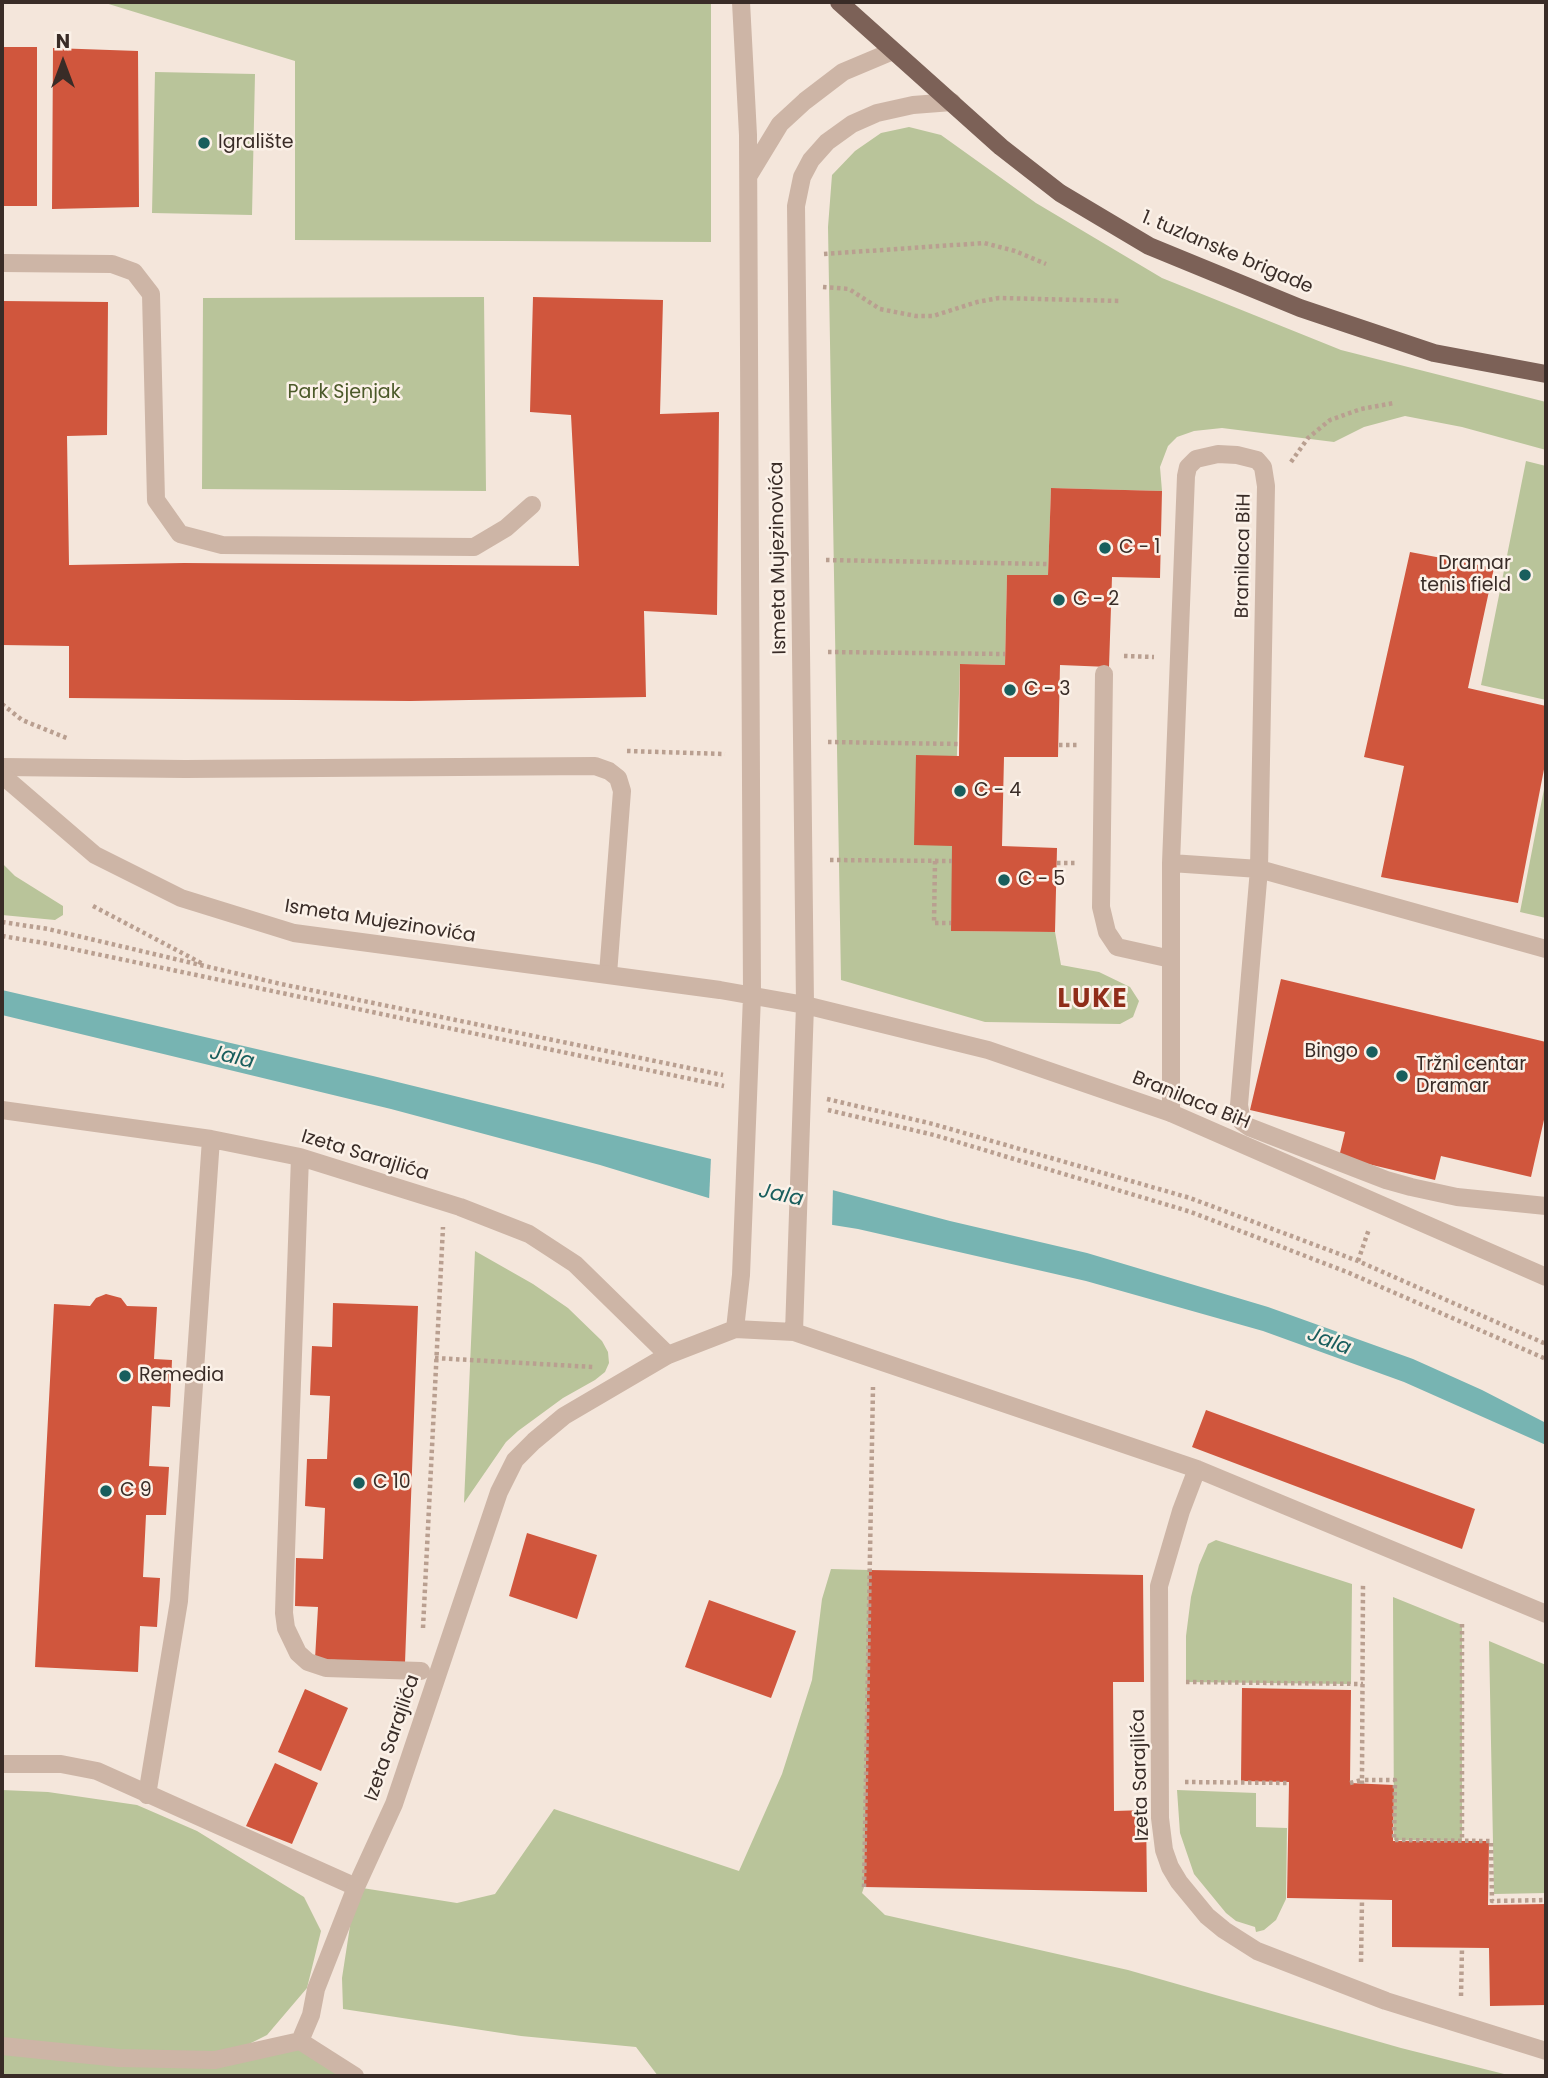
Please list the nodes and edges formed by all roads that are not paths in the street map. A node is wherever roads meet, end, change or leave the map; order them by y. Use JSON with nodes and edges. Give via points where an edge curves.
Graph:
{"nodes":[{"id":1,"x":741,"y":2,"type":"edge"},
{"id":2,"x":839,"y":2,"type":"edge"},
{"id":3,"x":893,"y":51,"type":"junction"},
{"id":4,"x":952,"y":102,"type":"junction"},
{"id":5,"x":749,"y":175,"type":"junction"},
{"id":6,"x":2,"y":263,"type":"edge"},
{"id":7,"x":1546,"y":374,"type":"edge"},
{"id":8,"x":532,"y":505,"type":"dead end"},
{"id":9,"x":1104,"y":674,"type":"dead end"},
{"id":10,"x":2,"y":767,"type":"edge"},
{"id":11,"x":2,"y":775,"type":"edge"},
{"id":12,"x":1171,"y":863,"type":"junction"},
{"id":13,"x":1259,"y":869,"type":"junction"},
{"id":14,"x":1546,"y":949,"type":"edge"},
{"id":15,"x":1171,"y":959,"type":"junction"},
{"id":16,"x":608,"y":974,"type":"junction"},
{"id":17,"x":752,"y":996,"type":"junction"},
{"id":18,"x":805,"y":1005,"type":"junction"},
{"id":19,"x":2,"y":1110,"type":"edge"},
{"id":20,"x":1171,"y":1113,"type":"junction"},
{"id":21,"x":211,"y":1139,"type":"junction"},
{"id":22,"x":300,"y":1157,"type":"junction"},
{"id":23,"x":1546,"y":1206,"type":"edge"},
{"id":24,"x":1546,"y":1277,"type":"edge"},
{"id":25,"x":735,"y":1329,"type":"junction"},
{"id":26,"x":794,"y":1332,"type":"junction"},
{"id":27,"x":668,"y":1355,"type":"junction"},
{"id":28,"x":1197,"y":1469,"type":"junction"},
{"id":29,"x":1546,"y":1614,"type":"edge"},
{"id":30,"x":421,"y":1671,"type":"road end"},
{"id":31,"x":2,"y":1764,"type":"edge"},
{"id":32,"x":147,"y":1795,"type":"junction"},
{"id":33,"x":356,"y":1887,"type":"junction"},
{"id":34,"x":300,"y":2041,"type":"junction"},
{"id":35,"x":2,"y":2046,"type":"edge"},
{"id":36,"x":1546,"y":2051,"type":"edge"},
{"id":37,"x":355,"y":2076,"type":"edge"}],
"edges":[{"from":1,"to":5,"type":"street","name":"Ismeta Mujezinovića"},
{"from":2,"to":3,"type":"main road","name":"1. tuzlanske brigade"},
{"from":3,"to":4,"type":"main road","name":"1. tuzlanske brigade"},
{"from":3,"to":5,"type":"street","via":[[843,72],[805,101],[780,124]]},
{"from":4,"to":7,"type":"main road","name":"1. tuzlanske brigade","via":[[1060,192],[1149,246],[1300,308],[1434,353]]},
{"from":4,"to":18,"type":"street","name":"Ismeta Mujezinovića","via":[[913,105],[852,124],[811,160],[796,206]]},
{"from":5,"to":17,"type":"street","name":"Ismeta Mujezinovića"},
{"from":6,"to":8,"type":"street","via":[[112,264],[134,272],[150,294],[156,500],[180,534],[222,545],[474,547]]},
{"from":9,"to":15,"type":"street","via":[[1101,907],[1107,932],[1117,947]]},
{"from":10,"to":16,"type":"street","via":[[595,766],[618,778],[622,792]]},
{"from":11,"to":16,"type":"street","name":"Ismeta Mujezinovića","via":[[95,855],[181,898],[294,933]]},
{"from":12,"to":13,"type":"street"},
{"from":12,"to":13,"type":"street","name":"Branilaca BiH","via":[[1188,467],[1196,459],[1218,454],[1257,460],[1266,486]]},
{"from":12,"to":15,"type":"street","name":"Branilaca BiH"},
{"from":13,"to":14,"type":"street"},
{"from":13,"to":23,"type":"street","via":[[1238,1105],[1242,1122],[1411,1187]]},
{"from":15,"to":20,"type":"street","name":"Branilaca BiH"},
{"from":16,"to":17,"type":"street","name":"Ismeta Mujezinovića"},
{"from":17,"to":18,"type":"street","name":"Branilaca BiH"},
{"from":17,"to":25,"type":"street","name":"Ismeta Mujezinovića"},
{"from":18,"to":20,"type":"street","name":"Branilaca BiH","via":[[988,1050]]},
{"from":18,"to":26,"type":"street","name":"Ismeta Mujezinovića"},
{"from":19,"to":21,"type":"street","name":"Izeta Sarajlića"},
{"from":20,"to":24,"type":"street","name":"Branilaca BiH"},
{"from":21,"to":22,"type":"street","name":"Izeta Sarajlića"},
{"from":21,"to":32,"type":"street","via":[[179,1601]]},
{"from":22,"to":27,"type":"street","name":"Izeta Sarajlića","via":[[444,1201],[529,1234],[575,1264]]},
{"from":22,"to":30,"type":"street","name":"Izeta Sarajlića","via":[[286,1628],[298,1653],[308,1662],[335,1670]]},
{"from":25,"to":26,"type":"street","name":"Izeta Sarajlića"},
{"from":25,"to":27,"type":"street","name":"Izeta Sarajlića"},
{"from":26,"to":28,"type":"street","name":"Izeta Sarajlića"},
{"from":27,"to":33,"type":"street","name":"Izeta Sarajlića","via":[[564,1416],[515,1460],[490,1517],[394,1804]]},
{"from":28,"to":29,"type":"street","name":"Izeta Sarajlića"},
{"from":28,"to":36,"type":"street","name":"Izeta Sarajlića","via":[[1159,1581],[1160,1818],[1167,1859],[1179,1882],[1207,1916],[1257,1951],[1361,1992]]},
{"from":31,"to":32,"type":"street","via":[[77,1765]]},
{"from":32,"to":33,"type":"street"},
{"from":33,"to":34,"type":"street","name":"Izeta Sarajlića"},
{"from":34,"to":35,"type":"street","via":[[215,2060],[119,2058]]},
{"from":34,"to":37,"type":"street"}]}
